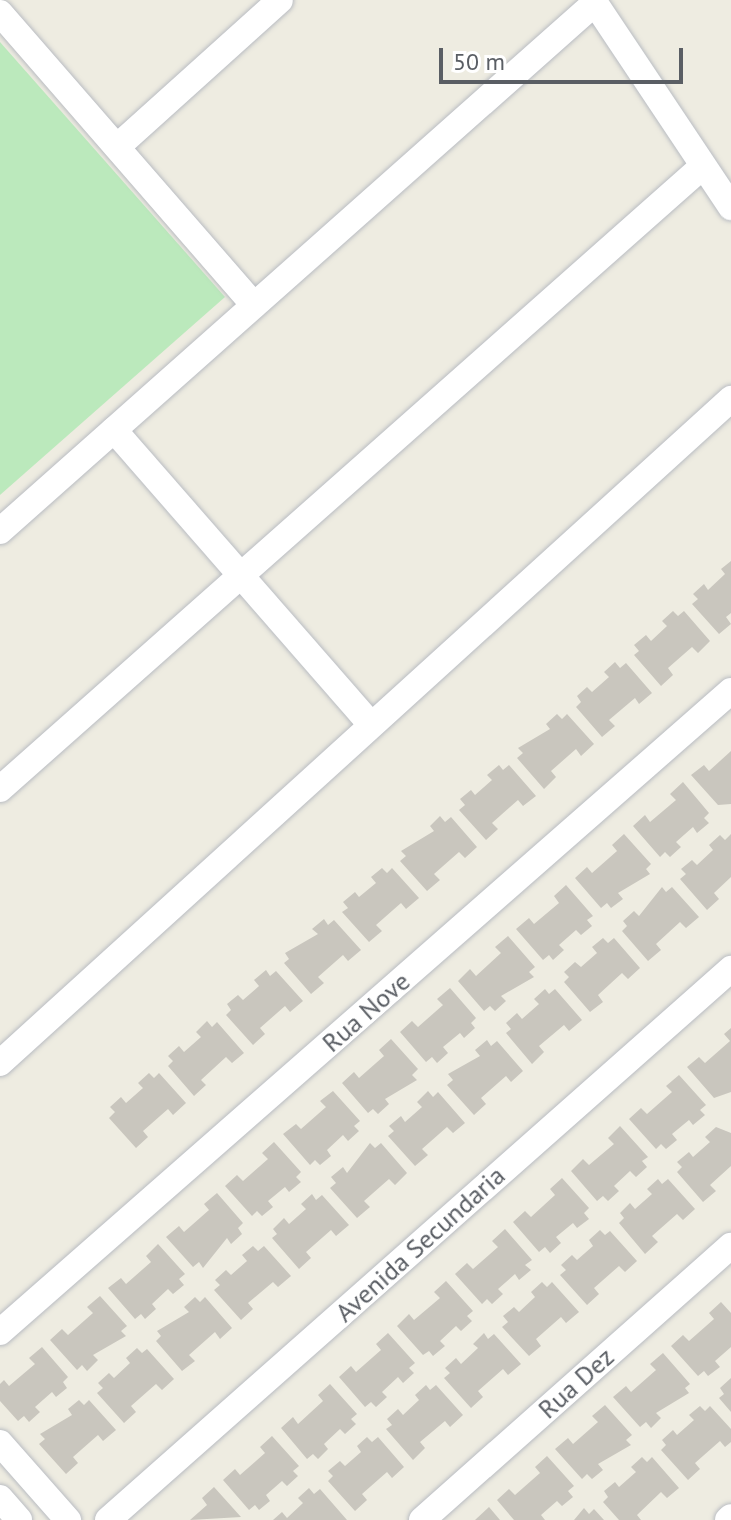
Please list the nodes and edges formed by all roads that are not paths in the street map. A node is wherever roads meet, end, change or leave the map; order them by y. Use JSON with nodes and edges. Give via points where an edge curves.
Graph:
{"nodes":[{"id":1,"x":280,"y":0,"type":"edge"},
{"id":2,"x":594,"y":1,"type":"edge"},
{"id":3,"x":0,"y":13,"type":"edge"},
{"id":4,"x":117,"y":147,"type":"junction"},
{"id":5,"x":703,"y":166,"type":"junction"},
{"id":6,"x":731,"y":207,"type":"edge"},
{"id":7,"x":254,"y":305,"type":"junction"},
{"id":8,"x":731,"y":399,"type":"edge"},
{"id":9,"x":114,"y":430,"type":"junction"},
{"id":10,"x":0,"y":531,"type":"edge"},
{"id":11,"x":241,"y":576,"type":"junction"},
{"id":12,"x":731,"y":691,"type":"edge"},
{"id":13,"x":371,"y":725,"type":"junction"},
{"id":14,"x":0,"y":789,"type":"edge"},
{"id":15,"x":731,"y":969,"type":"edge"},
{"id":16,"x":0,"y":1063,"type":"edge"},
{"id":17,"x":731,"y":1246,"type":"edge"},
{"id":18,"x":0,"y":1332,"type":"edge"},
{"id":19,"x":0,"y":1443,"type":"edge"},
{"id":20,"x":0,"y":1498,"type":"edge"},
{"id":21,"x":19,"y":1520,"type":"edge"},
{"id":22,"x":68,"y":1520,"type":"edge"},
{"id":23,"x":108,"y":1520,"type":"edge"},
{"id":24,"x":422,"y":1520,"type":"edge"}],
"edges":[{"from":1,"to":4,"type":"street"},
{"from":2,"to":5,"type":"street"},
{"from":2,"to":7,"type":"street"},
{"from":3,"to":4,"type":"street"},
{"from":4,"to":7,"type":"street"},
{"from":5,"to":6,"type":"street"},
{"from":5,"to":11,"type":"street"},
{"from":7,"to":9,"type":"street"},
{"from":8,"to":13,"type":"street"},
{"from":9,"to":10,"type":"street"},
{"from":9,"to":11,"type":"street"},
{"from":11,"to":13,"type":"street"},
{"from":11,"to":14,"type":"street"},
{"from":12,"to":18,"type":"street","name":"Rua Nove"},
{"from":13,"to":16,"type":"street"},
{"from":15,"to":23,"type":"street","name":"Avenida Secundaria"},
{"from":17,"to":24,"type":"street","name":"Rua Dez"},
{"from":19,"to":22,"type":"street"},
{"from":20,"to":21,"type":"street"}]}
